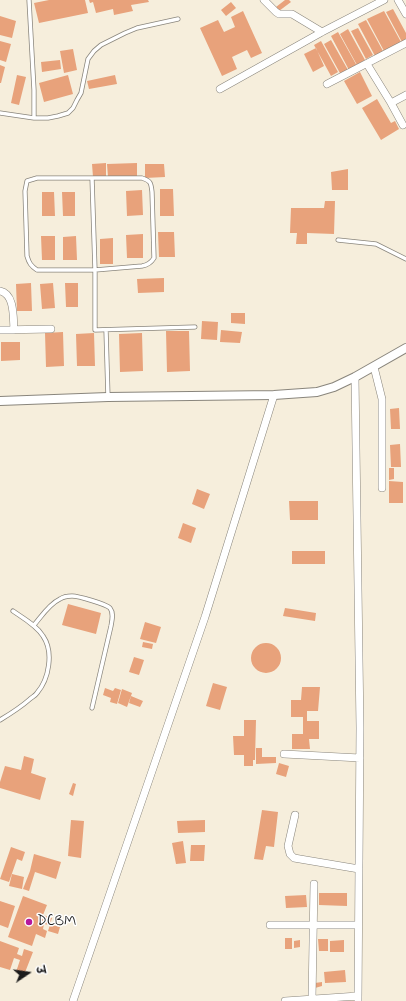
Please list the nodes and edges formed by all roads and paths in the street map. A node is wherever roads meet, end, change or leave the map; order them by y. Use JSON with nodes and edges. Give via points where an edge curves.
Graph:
{"nodes":[{"id":1,"x":30,"y":0,"type":"edge"},
{"id":2,"x":264,"y":0,"type":"edge"},
{"id":3,"x":384,"y":0,"type":"edge"},
{"id":4,"x":398,"y":0,"type":"edge"},
{"id":5,"x":406,"y":14,"type":"edge"},
{"id":6,"x":178,"y":19,"type":"dead end"},
{"id":7,"x":322,"y":32,"type":"junction"},
{"id":8,"x":406,"y":43,"type":"edge"},
{"id":9,"x":367,"y":64,"type":"junction"},
{"id":10,"x":327,"y":84,"type":"dead end"},
{"id":11,"x":220,"y":89,"type":"dead end"},
{"id":12,"x":406,"y":95,"type":"edge"},
{"id":13,"x":391,"y":103,"type":"junction"},
{"id":14,"x":0,"y":113,"type":"edge"},
{"id":15,"x":34,"y":118,"type":"junction"},
{"id":16,"x":404,"y":125,"type":"dead end"},
{"id":17,"x":92,"y":178,"type":"junction"},
{"id":18,"x":338,"y":240,"type":"dead end"},
{"id":19,"x":406,"y":259,"type":"edge"},
{"id":20,"x":95,"y":270,"type":"junction"},
{"id":21,"x":0,"y":291,"type":"edge"},
{"id":22,"x":195,"y":327,"type":"dead end"},
{"id":23,"x":51,"y":329,"type":"dead end"},
{"id":24,"x":0,"y":330,"type":"edge"},
{"id":25,"x":14,"y":330,"type":"junction"},
{"id":26,"x":106,"y":330,"type":"junction"},
{"id":27,"x":406,"y":348,"type":"edge"},
{"id":28,"x":374,"y":367,"type":"junction"},
{"id":29,"x":356,"y":377,"type":"junction"},
{"id":30,"x":274,"y":395,"type":"junction"},
{"id":31,"x":108,"y":397,"type":"junction"},
{"id":32,"x":0,"y":402,"type":"edge"},
{"id":33,"x":382,"y":488,"type":"dead end"},
{"id":34,"x":13,"y":611,"type":"dead end"},
{"id":35,"x":34,"y":625,"type":"junction"},
{"id":36,"x":92,"y":708,"type":"dead end"},
{"id":37,"x":0,"y":720,"type":"edge"},
{"id":38,"x":284,"y":754,"type":"dead end"},
{"id":39,"x":360,"y":758,"type":"junction"},
{"id":40,"x":295,"y":815,"type":"dead end"},
{"id":41,"x":359,"y":869,"type":"junction"},
{"id":42,"x":314,"y":884,"type":"dead end"},
{"id":43,"x":270,"y":925,"type":"dead end"},
{"id":44,"x":313,"y":925,"type":"junction"},
{"id":45,"x":358,"y":925,"type":"junction"},
{"id":46,"x":312,"y":999,"type":"junction"},
{"id":47,"x":358,"y":999,"type":"edge"},
{"id":48,"x":73,"y":1001,"type":"edge"},
{"id":49,"x":285,"y":1001,"type":"edge"}],
"edges":[{"from":1,"to":15,"type":"lane"},
{"from":2,"to":7,"type":"street","via":[[279,14],[297,16]]},
{"from":3,"to":7,"type":"street"},
{"from":4,"to":5,"type":"street"},
{"from":6,"to":15,"type":"lane","via":[[137,28],[102,45],[88,59],[81,93],[73,108],[68,113],[58,116]]},
{"from":7,"to":11,"type":"street"},
{"from":8,"to":9,"type":"street"},
{"from":9,"to":10,"type":"street"},
{"from":9,"to":13,"type":"street"},
{"from":12,"to":13,"type":"street"},
{"from":13,"to":16,"type":"street"},
{"from":14,"to":15,"type":"lane"},
{"from":17,"to":20,"type":"lane"},
{"from":17,"to":20,"type":"lane","via":[[142,178],[151,184],[152,192],[152,262],[142,266]]},
{"from":17,"to":20,"type":"lane","via":[[37,178],[28,181],[25,191],[27,256],[29,263],[37,270]]},
{"from":18,"to":19,"type":"lane","via":[[376,244]]},
{"from":20,"to":26,"type":"lane","via":[[95,330]]},
{"from":21,"to":25,"type":"street","via":[[8,296],[12,304]]},
{"from":22,"to":26,"type":"lane"},
{"from":23,"to":25,"type":"street"},
{"from":24,"to":25,"type":"street"},
{"from":26,"to":31,"type":"lane"},
{"from":27,"to":28,"type":"street"},
{"from":28,"to":29,"type":"street"},
{"from":28,"to":33,"type":"street","via":[[382,399]]},
{"from":29,"to":30,"type":"street","via":[[317,392]]},
{"from":29,"to":39,"type":"street"},
{"from":30,"to":31,"type":"street"},
{"from":30,"to":48,"type":"street","via":[[206,617]]},
{"from":31,"to":32,"type":"street"},
{"from":34,"to":35,"type":"lane"},
{"from":35,"to":36,"type":"lane","via":[[57,600],[65,596],[110,608],[111,626]]},
{"from":35,"to":37,"type":"lane","via":[[43,636],[50,654],[46,679],[37,693]]},
{"from":38,"to":39,"type":"street"},
{"from":39,"to":41,"type":"street"},
{"from":40,"to":41,"type":"street","via":[[288,846],[294,858]]},
{"from":41,"to":45,"type":"street"},
{"from":42,"to":44,"type":"street"},
{"from":43,"to":44,"type":"street"},
{"from":44,"to":45,"type":"street"},
{"from":44,"to":46,"type":"street"},
{"from":45,"to":47,"type":"street"},
{"from":46,"to":47,"type":"street"},
{"from":46,"to":49,"type":"street"}]}
